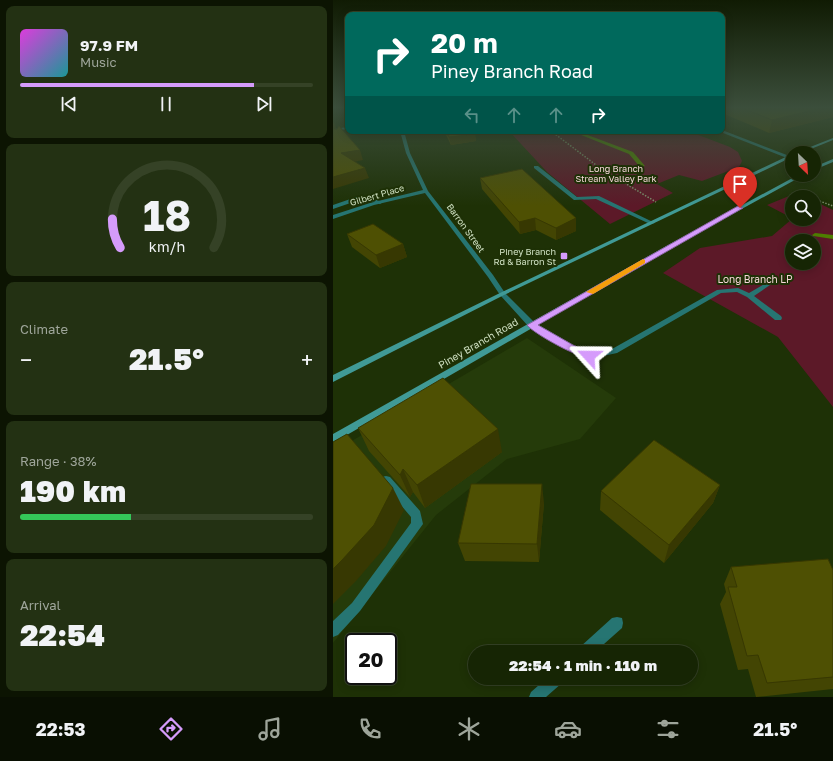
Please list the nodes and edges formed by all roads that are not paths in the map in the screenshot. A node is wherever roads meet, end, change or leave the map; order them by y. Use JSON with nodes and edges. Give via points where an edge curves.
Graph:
{"nodes":[{"id":1,"x":405,"y":141,"type":"edge"},
{"id":2,"x":746,"y":141,"type":"edge"},
{"id":3,"x":829,"y":141,"type":"edge"},
{"id":4,"x":815,"y":146,"type":"edge"},
{"id":5,"x":785,"y":155,"type":"edge"},
{"id":6,"x":785,"y":160,"type":"edge"},
{"id":7,"x":833,"y":160,"type":"edge"},
{"id":8,"x":821,"y":165,"type":"edge"},
{"id":9,"x":536,"y":167,"type":"dead end"},
{"id":10,"x":789,"y":182,"type":"edge"},
{"id":11,"x":426,"y":191,"type":"junction"},
{"id":12,"x":380,"y":202,"type":"junction"},
{"id":13,"x":333,"y":207,"type":"edge"},
{"id":14,"x":333,"y":217,"type":"edge"},
{"id":15,"x":652,"y":223,"type":"junction"},
{"id":16,"x":768,"y":284,"type":"dead end"},
{"id":17,"x":501,"y":294,"type":"junction"},
{"id":18,"x":749,"y":296,"type":"junction"},
{"id":19,"x":778,"y":318,"type":"dead end"},
{"id":20,"x":532,"y":325,"type":"junction"},
{"id":21,"x":333,"y":379,"type":"edge"},
{"id":22,"x":345,"y":432,"type":"junction"},
{"id":23,"x":333,"y":440,"type":"edge"},
{"id":24,"x":354,"y":442,"type":"edge"},
{"id":25,"x":378,"y":470,"type":"edge"},
{"id":26,"x":617,"y":623,"type":"dead end"},
{"id":27,"x":333,"y":630,"type":"edge"},
{"id":28,"x":593,"y":645,"type":"edge"},
{"id":29,"x":549,"y":685,"type":"edge"},
{"id":30,"x":536,"y":697,"type":"edge"}],
"edges":[{"from":1,"to":11,"type":"street","name":"Barron Street"},
{"from":2,"to":5,"type":"street"},
{"from":3,"to":4,"type":"main road"},
{"from":6,"to":15,"type":"main road"},
{"from":7,"to":8,"type":"main road"},
{"from":9,"to":15,"type":"street","via":[[576,199],[597,197]]},
{"from":10,"to":20,"type":"main road","name":"Piney Branch Road"},
{"from":11,"to":12,"type":"street","name":"Gilbert Place"},
{"from":11,"to":17,"type":"street","name":"Barron Street","via":[[491,276]]},
{"from":12,"to":13,"type":"street","via":[[362,197]]},
{"from":12,"to":14,"type":"street","name":"Gilbert Place"},
{"from":15,"to":17,"type":"main road"},
{"from":16,"to":18,"type":"street"},
{"from":17,"to":20,"type":"street","name":"Barron Street"},
{"from":17,"to":21,"type":"main road"},
{"from":18,"to":19,"type":"street"},
{"from":18,"to":20,"type":"street","name":"Barron Street","via":[[738,290],[719,291],[615,351],[589,356],[569,348]]},
{"from":20,"to":22,"type":"main road","name":"Piney Branch Road"},
{"from":22,"to":23,"type":"main road","name":"Piney Branch Road"},
{"from":22,"to":24,"type":"street"},
{"from":25,"to":27,"type":"street","via":[[416,515],[417,524],[356,607]]},
{"from":26,"to":28,"type":"street"},
{"from":29,"to":30,"type":"street"}]}
